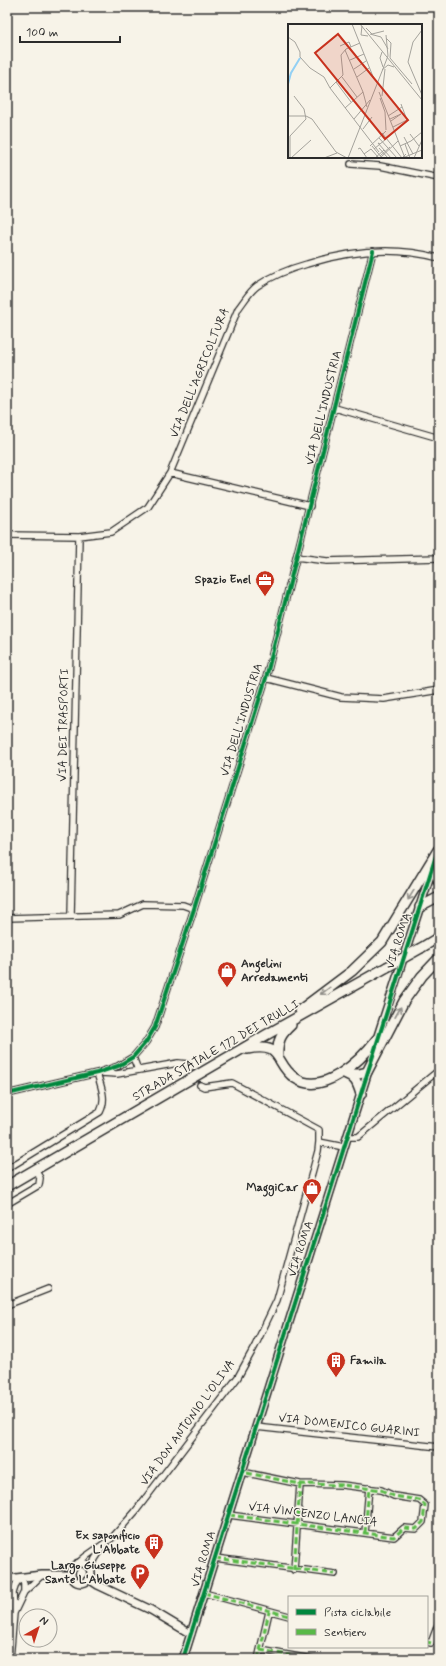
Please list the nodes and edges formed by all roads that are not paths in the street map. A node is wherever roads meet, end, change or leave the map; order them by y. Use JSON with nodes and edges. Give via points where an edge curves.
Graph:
{"nodes":[{"id":1,"x":351,"y":164,"type":"dead end"},
{"id":2,"x":439,"y":178,"type":"edge"},
{"id":3,"x":373,"y":251,"type":"junction"},
{"id":4,"x":439,"y":258,"type":"edge"},
{"id":5,"x":335,"y":408,"type":"junction"},
{"id":6,"x":439,"y":438,"type":"edge"},
{"id":7,"x":170,"y":473,"type":"junction"},
{"id":8,"x":310,"y":506,"type":"junction"},
{"id":9,"x":7,"y":535,"type":"edge"},
{"id":10,"x":78,"y":536,"type":"junction"},
{"id":11,"x":296,"y":557,"type":"junction"},
{"id":12,"x":439,"y":558,"type":"edge"},
{"id":13,"x":266,"y":678,"type":"junction"},
{"id":14,"x":439,"y":690,"type":"edge"},
{"id":15,"x":438,"y":848,"type":"edge"},
{"id":16,"x":439,"y":881,"type":"edge"},
{"id":17,"x":439,"y":897,"type":"edge"},
{"id":18,"x":420,"y":907,"type":"junction"},
{"id":19,"x":194,"y":909,"type":"junction"},
{"id":20,"x":71,"y":916,"type":"junction"},
{"id":21,"x":7,"y":918,"type":"edge"},
{"id":22,"x":439,"y":937,"type":"edge"},
{"id":23,"x":439,"y":958,"type":"edge"},
{"id":24,"x":304,"y":1014,"type":"junction"},
{"id":25,"x":266,"y":1035,"type":"junction"},
{"id":26,"x":377,"y":1039,"type":"junction"},
{"id":27,"x":239,"y":1050,"type":"junction"},
{"id":28,"x":278,"y":1055,"type":"junction"},
{"id":29,"x":134,"y":1056,"type":"junction"},
{"id":30,"x":190,"y":1068,"type":"dead end"},
{"id":31,"x":138,"y":1070,"type":"junction"},
{"id":32,"x":439,"y":1070,"type":"edge"},
{"id":33,"x":367,"y":1072,"type":"junction"},
{"id":34,"x":97,"y":1073,"type":"junction"},
{"id":35,"x":339,"y":1074,"type":"junction"},
{"id":36,"x":349,"y":1074,"type":"junction"},
{"id":37,"x":200,"y":1085,"type":"dead end"},
{"id":38,"x":7,"y":1094,"type":"edge"},
{"id":39,"x":361,"y":1094,"type":"junction"},
{"id":40,"x":347,"y":1136,"type":"junction"},
{"id":41,"x":318,"y":1142,"type":"junction"},
{"id":42,"x":344,"y":1147,"type":"junction"},
{"id":43,"x":10,"y":1167,"type":"dead end"},
{"id":44,"x":35,"y":1170,"type":"junction"},
{"id":45,"x":7,"y":1186,"type":"edge"},
{"id":46,"x":7,"y":1204,"type":"edge"},
{"id":47,"x":48,"y":1289,"type":"dead end"},
{"id":48,"x":7,"y":1305,"type":"edge"},
{"id":49,"x":256,"y":1427,"type":"junction"},
{"id":50,"x":439,"y":1447,"type":"edge"},
{"id":51,"x":242,"y":1472,"type":"junction"},
{"id":52,"x":300,"y":1484,"type":"junction"},
{"id":53,"x":369,"y":1488,"type":"junction"},
{"id":54,"x":229,"y":1515,"type":"junction"},
{"id":55,"x":297,"y":1524,"type":"junction"},
{"id":56,"x":365,"y":1533,"type":"junction"},
{"id":57,"x":104,"y":1545,"type":"junction"},
{"id":58,"x":215,"y":1558,"type":"junction"},
{"id":59,"x":78,"y":1564,"type":"junction"},
{"id":60,"x":294,"y":1570,"type":"junction"},
{"id":61,"x":42,"y":1574,"type":"junction"},
{"id":62,"x":335,"y":1574,"type":"dead end"},
{"id":63,"x":71,"y":1575,"type":"junction"},
{"id":64,"x":90,"y":1575,"type":"junction"},
{"id":65,"x":21,"y":1577,"type":"junction"},
{"id":66,"x":7,"y":1579,"type":"edge"},
{"id":67,"x":7,"y":1583,"type":"edge"},
{"id":68,"x":24,"y":1592,"type":"junction"},
{"id":69,"x":13,"y":1593,"type":"junction"},
{"id":70,"x":204,"y":1593,"type":"junction"},
{"id":71,"x":269,"y":1612,"type":"junction"},
{"id":72,"x":14,"y":1613,"type":"junction"},
{"id":73,"x":288,"y":1616,"type":"edge"},
{"id":74,"x":439,"y":1622,"type":"edge"},
{"id":75,"x":191,"y":1634,"type":"junction"},
{"id":76,"x":429,"y":1643,"type":"edge"},
{"id":77,"x":260,"y":1650,"type":"junction"},
{"id":78,"x":10,"y":1659,"type":"edge"},
{"id":79,"x":183,"y":1659,"type":"edge"},
{"id":80,"x":258,"y":1659,"type":"edge"},
{"id":81,"x":311,"y":1659,"type":"edge"}],
"edges":[{"from":1,"to":2,"type":"street","via":[[380,166]]},
{"from":3,"to":4,"type":"street","name":"VIA DELL'AGRICOLTURA","via":[[396,250]]},
{"from":3,"to":5,"type":"street","name":"VIA DELL'INDUSTRIA"},
{"from":3,"to":7,"type":"street","name":"VIA DELL'AGRICOLTURA","via":[[318,260],[281,272],[256,286],[238,309]]},
{"from":5,"to":6,"type":"street"},
{"from":5,"to":8,"type":"street","name":"VIA DELL'INDUSTRIA"},
{"from":7,"to":8,"type":"street"},
{"from":7,"to":10,"type":"street","name":"VIA DELL'AGRICOLTURA","via":[[148,507],[111,532]]},
{"from":8,"to":11,"type":"street","name":"VIA DELL'INDUSTRIA"},
{"from":9,"to":10,"type":"street","name":"VIA DELL'AGRICOLTURA"},
{"from":10,"to":20,"type":"street","name":"VIA DEI TRASPORTI"},
{"from":11,"to":12,"type":"street","via":[[327,561]]},
{"from":11,"to":13,"type":"street","name":"VIA DELL'INDUSTRIA"},
{"from":13,"to":14,"type":"street","via":[[341,697],[384,699]]},
{"from":13,"to":19,"type":"street","name":"VIA DELL'INDUSTRIA"},
{"from":15,"to":16,"type":"main road"},
{"from":15,"to":18,"type":"street","name":"VIA ROMA"},
{"from":15,"to":25,"type":"main road","one_way":true,"via":[[382,942],[352,970]]},
{"from":17,"to":18,"type":"main road"},
{"from":18,"to":26,"type":"street","name":"VIA ROMA"},
{"from":19,"to":20,"type":"street","via":[[183,905],[142,904],[119,915]]},
{"from":19,"to":29,"type":"street","name":"VIA DELL'INDUSTRIA","via":[[155,1027]]},
{"from":20,"to":21,"type":"street"},
{"from":22,"to":24,"type":"main road","name":"STRADA STATALE 172 DEI TRULLI","bridge":true},
{"from":33,"to":23,"type":"main road","one_way":true,"via":[[404,1000]]},
{"from":24,"to":25,"type":"main road","name":"STRADA STATALE 172 DEI TRULLI"},
{"from":24,"to":28,"type":"main road","via":[[282,1034]]},
{"from":25,"to":27,"type":"main road","name":"STRADA STATALE 172 DEI TRULLI"},
{"from":26,"to":33,"type":"street","name":"VIA ROMA"},
{"from":26,"to":35,"type":"main road","via":[[366,1054]]},
{"from":27,"to":28,"type":"main road","via":[[260,1047]]},
{"from":27,"to":44,"type":"main road","name":"STRADA STATALE 172 DEI TRULLI"},
{"from":28,"to":35,"type":"main road","via":[[294,1078],[306,1083],[326,1081]]},
{"from":29,"to":31,"type":"street"},
{"from":29,"to":34,"type":"street","name":"VIA DELL'INDUSTRIA","via":[[118,1066]]},
{"from":30,"to":31,"type":"street","via":[[187,1064],[178,1063]]},
{"from":31,"to":34,"type":"street","via":[[117,1074]]},
{"from":32,"to":40,"type":"street","via":[[358,1137]]},
{"from":33,"to":36,"type":"main road"},
{"from":33,"to":39,"type":"street","name":"VIA ROMA"},
{"from":34,"to":38,"type":"street","name":"VIA DELL'INDUSTRIA"},
{"from":34,"to":43,"type":"street","via":[[104,1098],[100,1112]]},
{"from":35,"to":36,"type":"main road"},
{"from":36,"to":39,"type":"main road","via":[[356,1080]]},
{"from":37,"to":41,"type":"street","via":[[204,1087],[232,1083],[319,1130]]},
{"from":39,"to":40,"type":"street","name":"VIA ROMA"},
{"from":40,"to":42,"type":"street","name":"VIA ROMA"},
{"from":41,"to":42,"type":"street"},
{"from":41,"to":57,"type":"street","name":"VIA DON ANTONIO L'OLIVA","via":[[318,1151],[277,1300],[255,1346],[238,1377],[189,1442],[135,1512]]},
{"from":42,"to":49,"type":"street","name":"VIA ROMA"},
{"from":44,"to":45,"type":"main road","name":"STRADA STATALE 172 DEI TRULLI"},
{"from":44,"to":46,"type":"street","via":[[40,1178],[39,1185]]},
{"from":47,"to":48,"type":"street"},
{"from":49,"to":50,"type":"street","name":"VIA DOMENICO GUARINI"},
{"from":49,"to":51,"type":"street","name":"VIA ROMA"},
{"from":51,"to":52,"type":"street"},
{"from":51,"to":54,"type":"street","name":"VIA ROMA"},
{"from":52,"to":53,"type":"street"},
{"from":52,"to":55,"type":"street"},
{"from":53,"to":56,"type":"street"},
{"from":53,"to":56,"type":"street","name":"VIA VINCENZO LANCIA","via":[[419,1500],[425,1505],[421,1526],[404,1528],[394,1537]]},
{"from":54,"to":55,"type":"street","name":"VIA VINCENZO LANCIA"},
{"from":54,"to":58,"type":"street","name":"VIA ROMA"},
{"from":55,"to":56,"type":"street","name":"VIA VINCENZO LANCIA"},
{"from":55,"to":60,"type":"street"},
{"from":57,"to":59,"type":"street","name":"VIA DON ANTONIO L'OLIVA"},
{"from":57,"to":64,"type":"street","name":"VIA DON ANTONIO L'OLIVA","via":[[95,1559]]},
{"from":58,"to":60,"type":"street"},
{"from":58,"to":70,"type":"street","name":"VIA ROMA"},
{"from":59,"to":63,"type":"street","via":[[73,1567]]},
{"from":59,"to":64,"type":"street","via":[[87,1566]]},
{"from":60,"to":62,"type":"street"},
{"from":61,"to":63,"type":"street"},
{"from":61,"to":65,"type":"street"},
{"from":61,"to":68,"type":"street"},
{"from":63,"to":64,"type":"street","via":[[74,1581],[84,1583]]},
{"from":64,"to":75,"type":"street","via":[[98,1585],[151,1610]]},
{"from":65,"to":66,"type":"street"},
{"from":65,"to":68,"type":"street"},
{"from":65,"to":69,"type":"street"},
{"from":67,"to":69,"type":"street"},
{"from":68,"to":72,"type":"street"},
{"from":69,"to":72,"type":"street"},
{"from":70,"to":71,"type":"street"},
{"from":70,"to":75,"type":"street","name":"VIA ROMA"},
{"from":71,"to":73,"type":"street"},
{"from":71,"to":77,"type":"street"},
{"from":72,"to":78,"type":"street"},
{"from":74,"to":76,"type":"street"},
{"from":75,"to":79,"type":"street","name":"VIA ROMA"},
{"from":77,"to":80,"type":"street"},
{"from":77,"to":81,"type":"street"}]}
